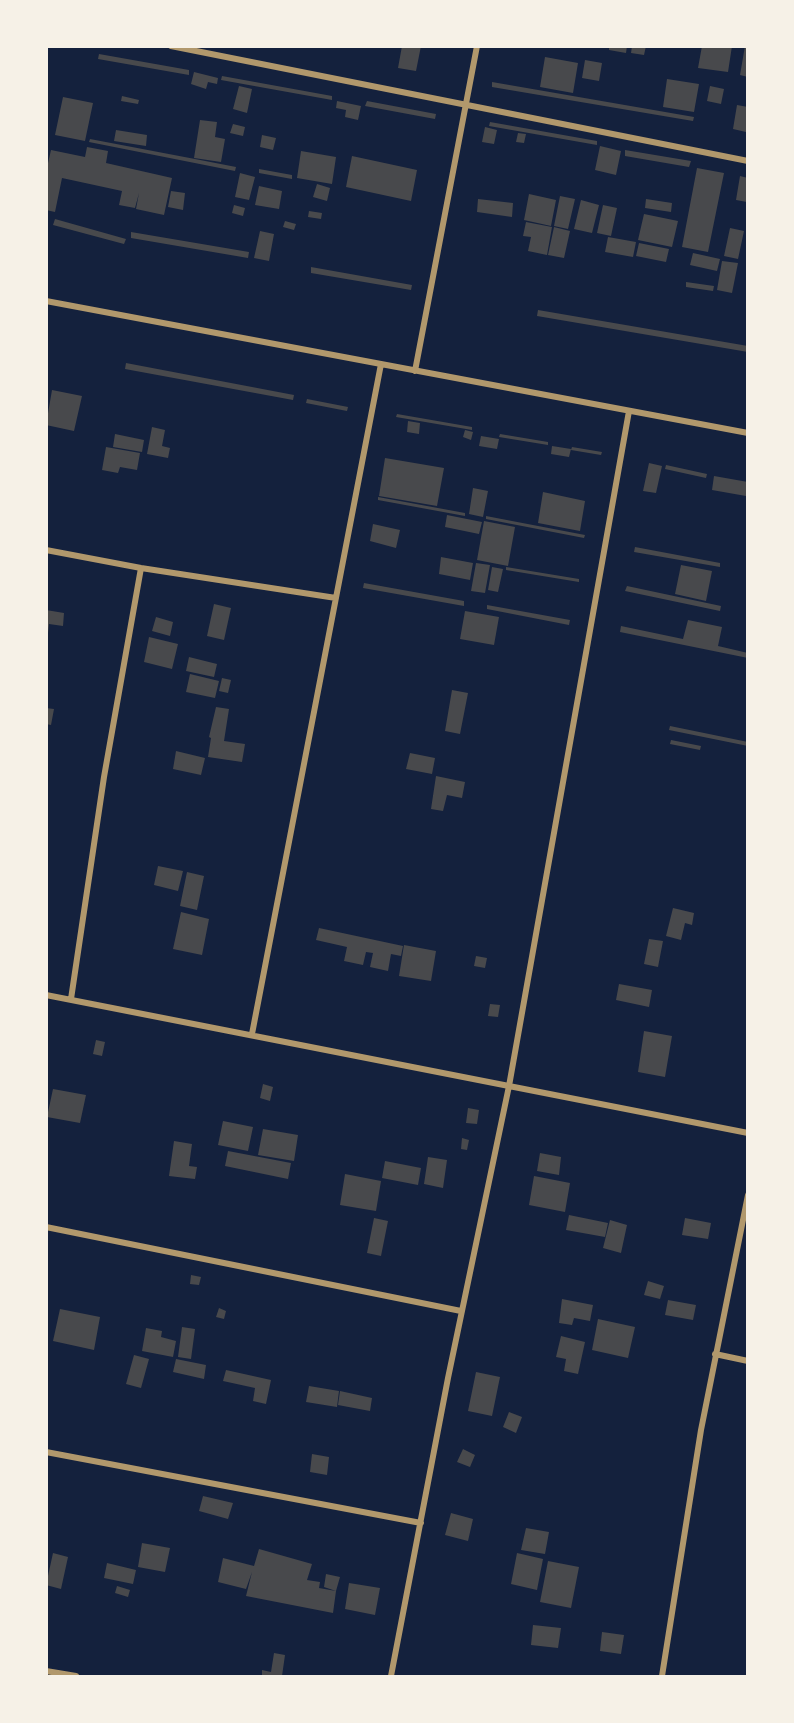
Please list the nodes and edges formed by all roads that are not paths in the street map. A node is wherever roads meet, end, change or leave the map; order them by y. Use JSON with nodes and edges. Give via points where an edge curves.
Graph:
{"nodes":[{"id":1,"x":171,"y":46,"type":"edge"},
{"id":2,"x":477,"y":46,"type":"edge"},
{"id":3,"x":465,"y":104,"type":"junction"},
{"id":4,"x":747,"y":161,"type":"edge"},
{"id":5,"x":46,"y":301,"type":"edge"},
{"id":6,"x":381,"y":364,"type":"junction"},
{"id":7,"x":415,"y":370,"type":"junction"},
{"id":8,"x":630,"y":411,"type":"junction"},
{"id":9,"x":747,"y":433,"type":"edge"},
{"id":10,"x":46,"y":550,"type":"edge"},
{"id":11,"x":141,"y":568,"type":"junction"},
{"id":12,"x":336,"y":598,"type":"junction"},
{"id":13,"x":46,"y":995,"type":"edge"},
{"id":14,"x":71,"y":999,"type":"junction"},
{"id":15,"x":252,"y":1034,"type":"junction"},
{"id":16,"x":509,"y":1086,"type":"junction"},
{"id":17,"x":747,"y":1133,"type":"edge"},
{"id":18,"x":747,"y":1195,"type":"edge"},
{"id":19,"x":46,"y":1227,"type":"edge"},
{"id":20,"x":462,"y":1311,"type":"junction"},
{"id":21,"x":715,"y":1354,"type":"junction"},
{"id":22,"x":747,"y":1361,"type":"edge"},
{"id":23,"x":46,"y":1452,"type":"edge"},
{"id":24,"x":421,"y":1523,"type":"junction"},
{"id":25,"x":46,"y":1671,"type":"edge"},
{"id":26,"x":76,"y":1677,"type":"edge"},
{"id":27,"x":391,"y":1677,"type":"edge"},
{"id":28,"x":662,"y":1677,"type":"edge"}],
"edges":[{"from":1,"to":3,"type":"street"},
{"from":2,"to":3,"type":"street"},
{"from":3,"to":4,"type":"street"},
{"from":3,"to":7,"type":"street"},
{"from":5,"to":6,"type":"street"},
{"from":6,"to":7,"type":"street"},
{"from":6,"to":12,"type":"street"},
{"from":7,"to":8,"type":"street"},
{"from":8,"to":9,"type":"street"},
{"from":8,"to":16,"type":"street"},
{"from":10,"to":11,"type":"street"},
{"from":11,"to":12,"type":"street"},
{"from":11,"to":14,"type":"street","via":[[104,777]]},
{"from":12,"to":15,"type":"street"},
{"from":13,"to":14,"type":"street"},
{"from":14,"to":15,"type":"street"},
{"from":15,"to":16,"type":"street"},
{"from":16,"to":17,"type":"street"},
{"from":16,"to":20,"type":"street"},
{"from":18,"to":21,"type":"street"},
{"from":19,"to":20,"type":"street"},
{"from":20,"to":24,"type":"street"},
{"from":21,"to":22,"type":"street"},
{"from":21,"to":28,"type":"street"},
{"from":23,"to":24,"type":"street"},
{"from":24,"to":27,"type":"street"},
{"from":25,"to":26,"type":"street"}]}
